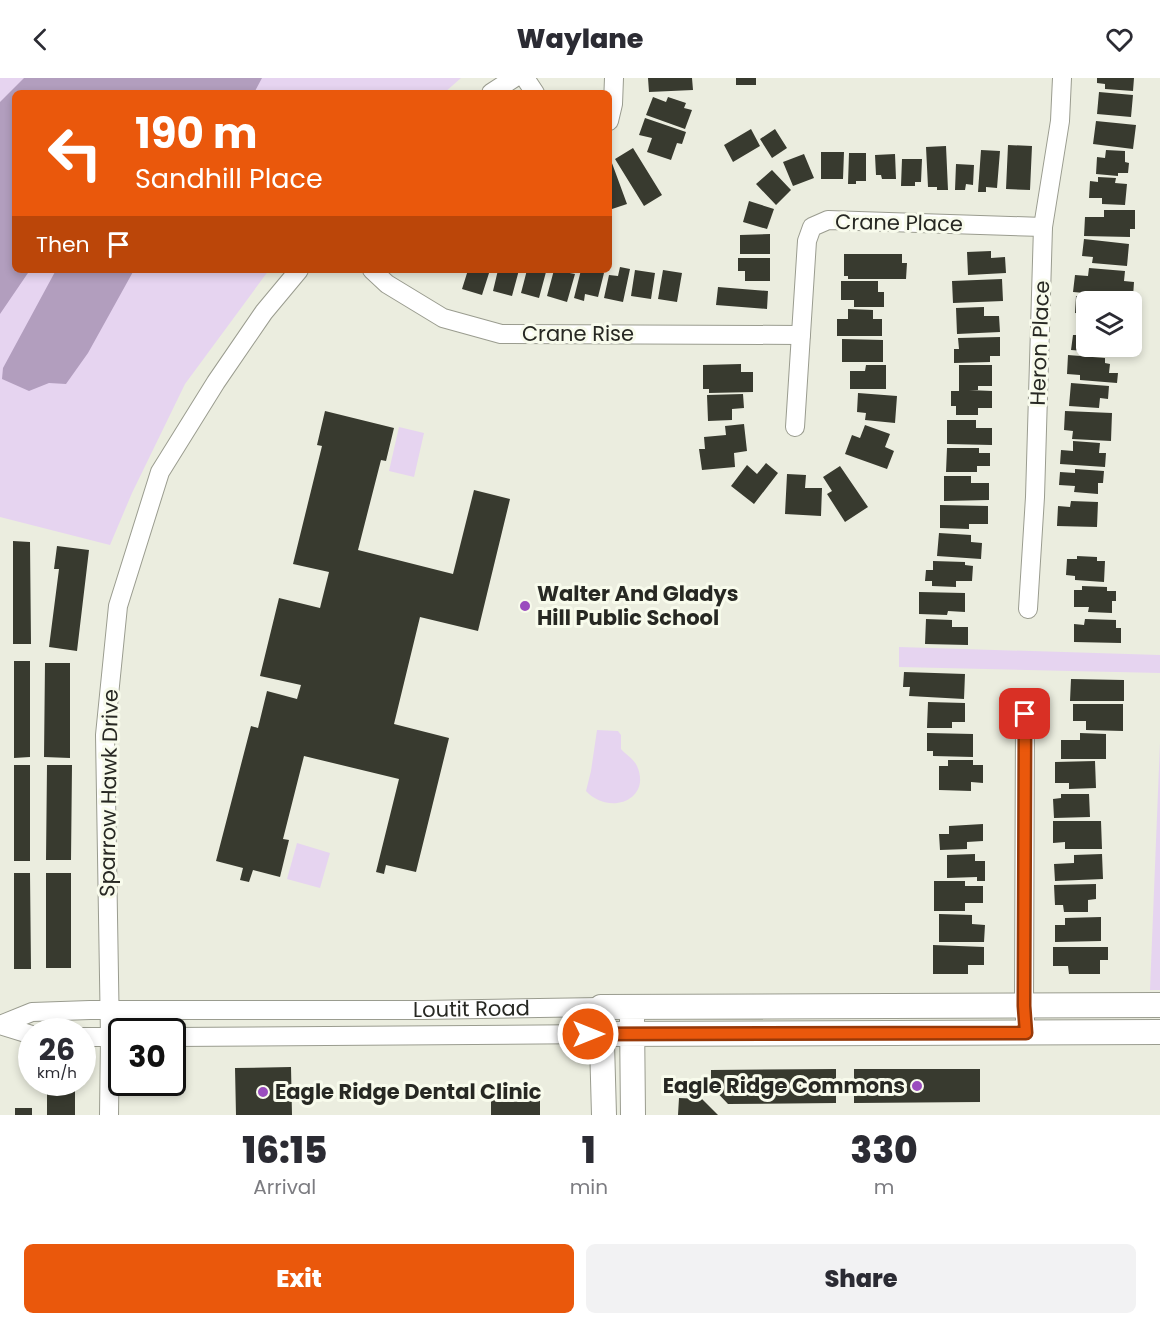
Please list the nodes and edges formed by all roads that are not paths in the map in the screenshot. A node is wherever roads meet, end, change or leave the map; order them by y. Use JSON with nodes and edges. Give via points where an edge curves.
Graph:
{"nodes":[{"id":1,"x":514,"y":78,"type":"edge"},
{"id":2,"x":614,"y":78,"type":"edge"},
{"id":3,"x":1062,"y":78,"type":"edge"},
{"id":4,"x":495,"y":90,"type":"edge"},
{"id":5,"x":612,"y":115,"type":"edge"},
{"id":6,"x":1043,"y":227,"type":"junction"},
{"id":7,"x":296,"y":273,"type":"edge"},
{"id":8,"x":375,"y":273,"type":"edge"},
{"id":9,"x":801,"y":335,"type":"junction"},
{"id":10,"x":795,"y":427,"type":"dead end"},
{"id":11,"x":1028,"y":609,"type":"dead end"},
{"id":12,"x":1025,"y":714,"type":"dead end"},
{"id":13,"x":1160,"y":1005,"type":"edge"},
{"id":14,"x":1024,"y":1006,"type":"junction"},
{"id":15,"x":601,"y":1007,"type":"junction"},
{"id":16,"x":632,"y":1007,"type":"junction"},
{"id":17,"x":109,"y":1010,"type":"junction"},
{"id":18,"x":111,"y":1018,"type":"edge"},
{"id":19,"x":0,"y":1025,"type":"edge"},
{"id":20,"x":18,"y":1031,"type":"edge"},
{"id":21,"x":1160,"y":1032,"type":"edge"},
{"id":22,"x":1026,"y":1033,"type":"junction"},
{"id":23,"x":601,"y":1034,"type":"junction"},
{"id":24,"x":632,"y":1035,"type":"junction"},
{"id":25,"x":186,"y":1037,"type":"edge"},
{"id":26,"x":111,"y":1096,"type":"edge"},
{"id":27,"x":109,"y":1115,"type":"edge"},
{"id":28,"x":604,"y":1115,"type":"edge"},
{"id":29,"x":633,"y":1115,"type":"edge"}],
"edges":[{"from":1,"to":4,"type":"street"},
{"from":2,"to":5,"type":"street"},
{"from":3,"to":6,"type":"street","name":"Heron Place","via":[[1060,121]]},
{"from":6,"to":9,"type":"street","name":"Crane Place","via":[[828,220],[812,227],[807,241]]},
{"from":6,"to":11,"type":"street","name":"Heron Place"},
{"from":7,"to":17,"type":"street","name":"Sparrow Hawk Drive","via":[[264,312],[160,472],[118,606],[105,735]]},
{"from":8,"to":9,"type":"street","name":"Crane Rise","via":[[443,318],[501,334]]},
{"from":9,"to":10,"type":"street","name":"Crane Place"},
{"from":12,"to":14,"type":"street"},
{"from":13,"to":14,"type":"street","name":"Loutit Road"},
{"from":14,"to":16,"type":"street","name":"Loutit Road"},
{"from":14,"to":22,"type":"street"},
{"from":15,"to":16,"type":"street","name":"Loutit Road"},
{"from":15,"to":17,"type":"street","name":"Loutit Road"},
{"from":15,"to":23,"type":"street"},
{"from":16,"to":24,"type":"street"},
{"from":17,"to":18,"type":"street","name":"Sparrow Hawk Drive"},
{"from":17,"to":19,"type":"street","name":"Loutit Road","via":[[32,1012]]},
{"from":19,"to":20,"type":"street","name":"Loutit Road"},
{"from":21,"to":22,"type":"street","name":"Loutit Road"},
{"from":22,"to":24,"type":"street","name":"Loutit Road"},
{"from":23,"to":24,"type":"street","name":"Loutit Road"},
{"from":23,"to":25,"type":"street","name":"Loutit Road"},
{"from":23,"to":28,"type":"street"},
{"from":24,"to":29,"type":"street"},
{"from":26,"to":27,"type":"street","name":"Sparrow Hawk Drive"}]}
